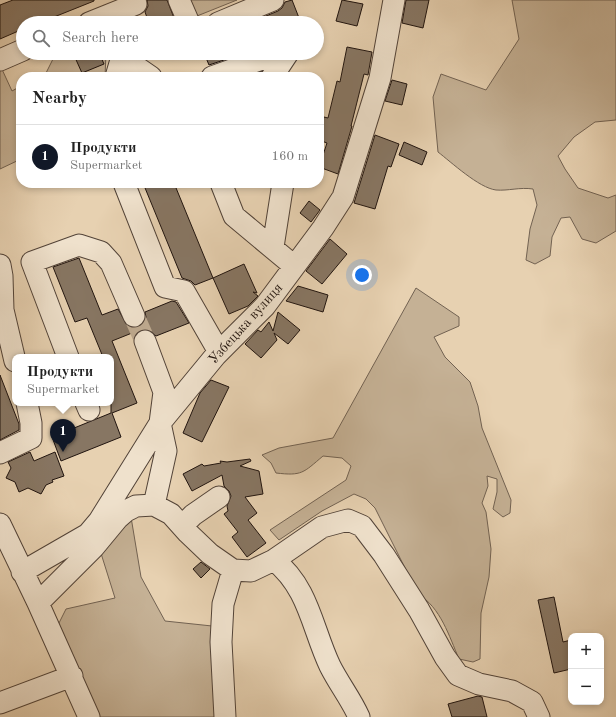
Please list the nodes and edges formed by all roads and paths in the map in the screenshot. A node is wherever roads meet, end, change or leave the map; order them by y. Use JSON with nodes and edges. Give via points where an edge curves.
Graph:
{"nodes":[{"id":1,"x":179,"y":0,"type":"edge"},
{"id":2,"x":273,"y":0,"type":"edge"},
{"id":3,"x":394,"y":0,"type":"edge"},
{"id":4,"x":134,"y":9,"type":"edge"},
{"id":5,"x":112,"y":16,"type":"edge"},
{"id":6,"x":186,"y":16,"type":"edge"},
{"id":7,"x":235,"y":16,"type":"edge"},
{"id":8,"x":16,"y":53,"type":"edge"},
{"id":9,"x":0,"y":60,"type":"edge"},
{"id":10,"x":121,"y":60,"type":"edge"},
{"id":11,"x":129,"y":60,"type":"edge"},
{"id":12,"x":259,"y":60,"type":"edge"},
{"id":13,"x":283,"y":60,"type":"edge"},
{"id":14,"x":117,"y":72,"type":"edge"},
{"id":15,"x":144,"y":72,"type":"edge"},
{"id":16,"x":226,"y":72,"type":"edge"},
{"id":17,"x":275,"y":72,"type":"edge"},
{"id":18,"x":126,"y":188,"type":"edge"},
{"id":19,"x":223,"y":188,"type":"edge"},
{"id":20,"x":282,"y":188,"type":"edge"},
{"id":21,"x":273,"y":247,"type":"junction"},
{"id":22,"x":0,"y":265,"type":"edge"},
{"id":23,"x":294,"y":266,"type":"junction"},
{"id":24,"x":2,"y":311,"type":"edge"},
{"id":25,"x":134,"y":316,"type":"tunnel mouth"},
{"id":26,"x":145,"y":341,"type":"tunnel mouth"},
{"id":27,"x":219,"y":352,"type":"junction"},
{"id":28,"x":13,"y":354,"type":"edge"},
{"id":29,"x":67,"y":354,"type":"edge"},
{"id":30,"x":28,"y":406,"type":"edge"},
{"id":31,"x":160,"y":423,"type":"junction"},
{"id":32,"x":0,"y":452,"type":"edge"},
{"id":33,"x":219,"y":497,"type":"dead end"},
{"id":34,"x":170,"y":514,"type":"junction"},
{"id":35,"x":0,"y":524,"type":"edge"},
{"id":36,"x":212,"y":540,"type":"dead end"},
{"id":37,"x":274,"y":560,"type":"junction"},
{"id":38,"x":233,"y":570,"type":"junction"},
{"id":39,"x":22,"y":572,"type":"junction"},
{"id":40,"x":38,"y":604,"type":"junction"},
{"id":41,"x":72,"y":676,"type":"junction"},
{"id":42,"x":0,"y":703,"type":"edge"},
{"id":43,"x":89,"y":717,"type":"edge"},
{"id":44,"x":225,"y":717,"type":"edge"},
{"id":45,"x":359,"y":717,"type":"edge"},
{"id":46,"x":539,"y":717,"type":"edge"}],
"edges":[{"from":1,"to":6,"type":"street"},
{"from":2,"to":7,"type":"street"},
{"from":3,"to":23,"type":"street","name":"Узбецька вулиця","via":[[380,78],[343,198]]},
{"from":4,"to":5,"type":"street"},
{"from":8,"to":9,"type":"street"},
{"from":10,"to":14,"type":"street"},
{"from":11,"to":15,"type":"street"},
{"from":12,"to":16,"type":"street"},
{"from":13,"to":17,"type":"street"},
{"from":18,"to":27,"type":"street","via":[[165,287],[184,291]]},
{"from":19,"to":21,"type":"street","via":[[234,216]]},
{"from":20,"to":21,"type":"street"},
{"from":21,"to":23,"type":"street"},
{"from":22,"to":24,"type":"street"},
{"from":23,"to":27,"type":"street","name":"Узбецька вулиця","via":[[265,306]]},
{"from":24,"to":28,"type":"street"},
{"from":25,"to":29,"type":"street","via":[[111,263],[100,252],[79,245],[32,262]]},
{"from":26,"to":31,"type":"street","via":[[164,392]]},
{"from":27,"to":31,"type":"street","name":"Узбецька вулиця"},
{"from":30,"to":32,"type":"street","via":[[31,438]]},
{"from":31,"to":34,"type":"street","via":[[166,451]]},
{"from":31,"to":39,"type":"street","name":"Узбецька вулиця","via":[[100,522],[88,534]]},
{"from":33,"to":34,"type":"street","via":[[193,514]]},
{"from":34,"to":36,"type":"street"},
{"from":34,"to":38,"type":"street","via":[[210,554]]},
{"from":34,"to":40,"type":"street","via":[[136,506],[126,511]]},
{"from":35,"to":39,"type":"street"},
{"from":37,"to":38,"type":"street","via":[[251,571]]},
{"from":37,"to":45,"type":"street","via":[[286,570],[305,598],[331,668]]},
{"from":37,"to":46,"type":"street","via":[[322,527],[348,520],[362,526],[395,572],[458,675],[479,684],[512,691],[532,702]]},
{"from":38,"to":44,"type":"street","via":[[223,604],[221,642]]},
{"from":39,"to":40,"type":"street"},
{"from":40,"to":41,"type":"street"},
{"from":41,"to":42,"type":"street"},
{"from":41,"to":43,"type":"street"}]}
